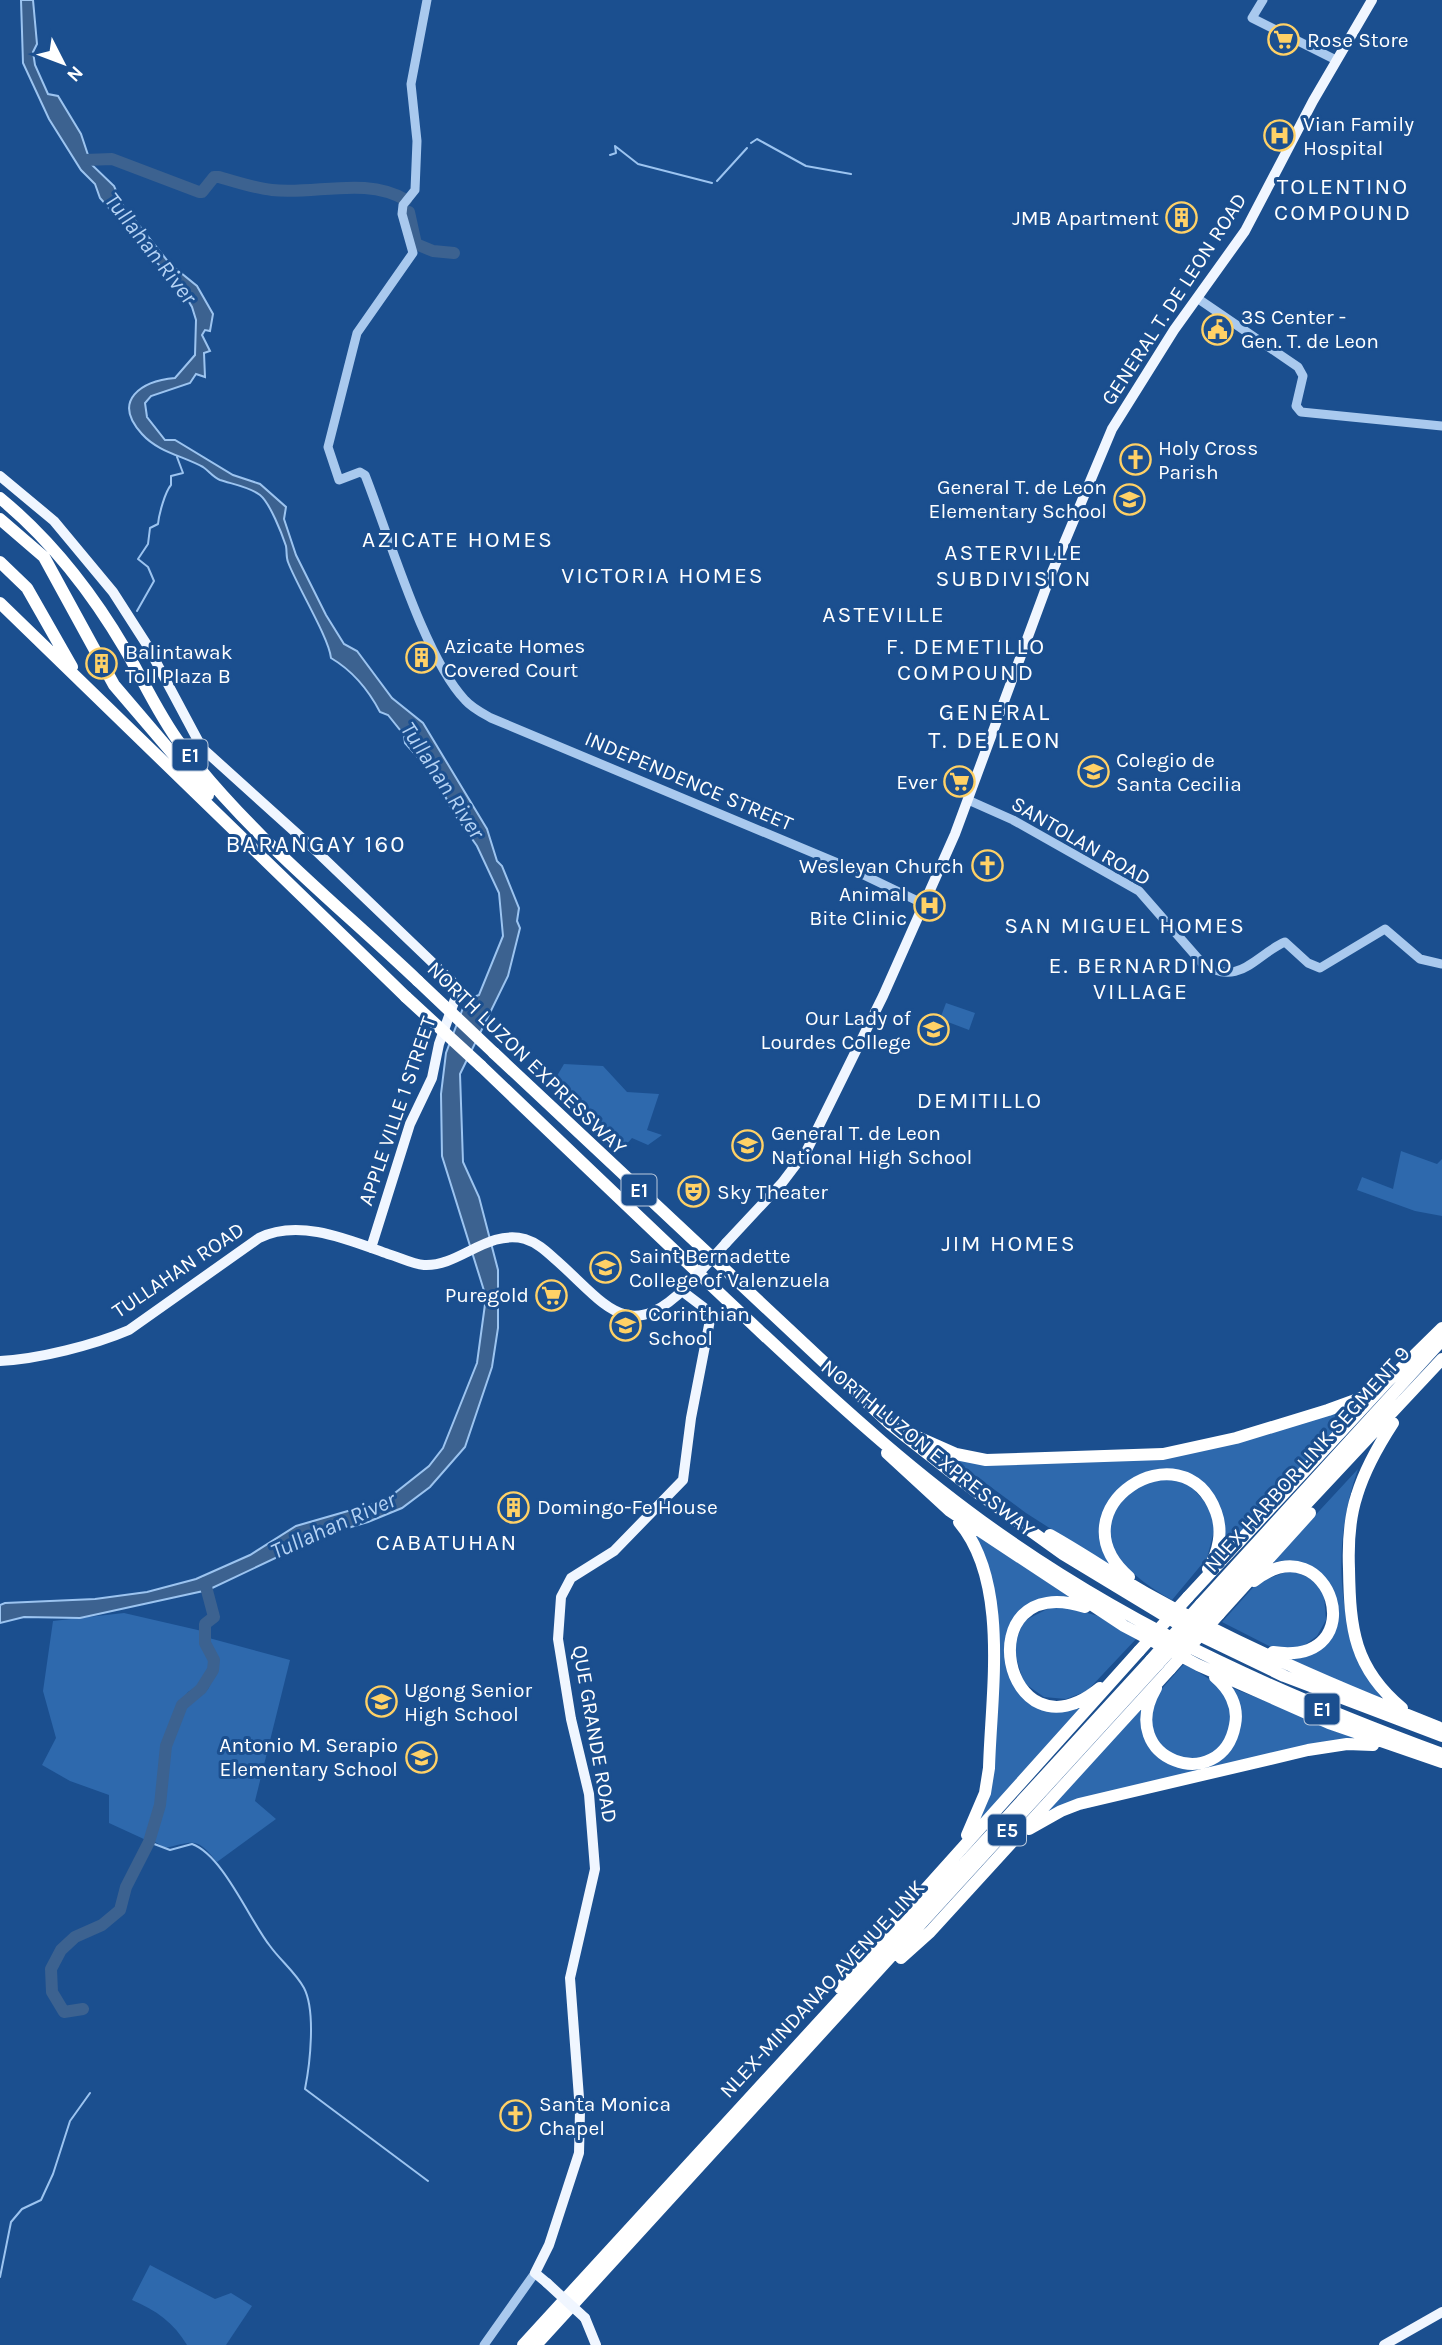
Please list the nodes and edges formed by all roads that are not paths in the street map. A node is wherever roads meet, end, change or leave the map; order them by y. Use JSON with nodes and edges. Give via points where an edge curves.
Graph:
{"nodes":[{"id":1,"x":427,"y":0,"type":"edge"},
{"id":2,"x":1263,"y":0,"type":"edge"},
{"id":3,"x":1372,"y":0,"type":"edge"},
{"id":4,"x":1336,"y":60,"type":"junction"},
{"id":5,"x":1197,"y":298,"type":"junction"},
{"id":6,"x":1442,"y":425,"type":"edge"},
{"id":7,"x":0,"y":475,"type":"edge"},
{"id":8,"x":0,"y":498,"type":"edge"},
{"id":9,"x":0,"y":519,"type":"edge"},
{"id":10,"x":0,"y":562,"type":"edge"},
{"id":11,"x":0,"y":603,"type":"edge"},
{"id":12,"x":79,"y":680,"type":"junction"},
{"id":13,"x":968,"y":800,"type":"junction"},
{"id":14,"x":256,"y":852,"type":"junction"},
{"id":15,"x":924,"y":904,"type":"junction"},
{"id":16,"x":1442,"y":964,"type":"edge"},
{"id":17,"x":495,"y":1239,"type":"joint"},
{"id":18,"x":371,"y":1248,"type":"junction"},
{"id":19,"x":685,"y":1288,"type":"junction"},
{"id":20,"x":1442,"y":1328,"type":"edge"},
{"id":21,"x":1442,"y":1340,"type":"edge"},
{"id":22,"x":1442,"y":1359,"type":"edge"},
{"id":23,"x":0,"y":1361,"type":"edge"},
{"id":24,"x":1442,"y":1368,"type":"edge"},
{"id":25,"x":1388,"y":1381,"type":"junction"},
{"id":26,"x":1393,"y":1423,"type":"junction"},
{"id":27,"x":891,"y":1425,"type":"junction"},
{"id":28,"x":864,"y":1426,"type":"junction"},
{"id":29,"x":950,"y":1511,"type":"junction"},
{"id":30,"x":1006,"y":1512,"type":"junction"},
{"id":31,"x":1151,"y":1596,"type":"junction"},
{"id":32,"x":1188,"y":1597,"type":"junction"},
{"id":33,"x":1210,"y":1609,"type":"junction"},
{"id":34,"x":1102,"y":1613,"type":"junction"},
{"id":35,"x":1259,"y":1649,"type":"junction"},
{"id":36,"x":1198,"y":1665,"type":"junction"},
{"id":37,"x":1162,"y":1666,"type":"junction"},
{"id":38,"x":1116,"y":1676,"type":"junction"},
{"id":39,"x":1436,"y":1726,"type":"edge"},
{"id":40,"x":1442,"y":1735,"type":"edge"},
{"id":41,"x":1394,"y":1747,"type":"junction"},
{"id":42,"x":1442,"y":1754,"type":"edge"},
{"id":43,"x":1442,"y":1762,"type":"edge"},
{"id":44,"x":996,"y":1858,"type":"junction"},
{"id":45,"x":926,"y":1889,"type":"junction"},
{"id":46,"x":856,"y":1996,"type":"junction"},
{"id":47,"x":795,"y":2047,"type":"junction"},
{"id":48,"x":535,"y":2273,"type":"junction"},
{"id":49,"x":1442,"y":2312,"type":"edge"},
{"id":50,"x":484,"y":2345,"type":"edge"},
{"id":51,"x":523,"y":2345,"type":"edge"},
{"id":52,"x":536,"y":2345,"type":"edge"},
{"id":53,"x":596,"y":2345,"type":"edge"},
{"id":54,"x":1384,"y":2345,"type":"edge"}],
"edges":[{"from":1,"to":15,"type":"street","name":"INDEPENDENCE STREET","via":[[412,80],[415,190],[402,214],[413,253],[357,333],[328,447],[339,480],[363,472],[419,617],[465,701],[491,718],[847,867]]},
{"from":2,"to":4,"type":"street","via":[[1252,18]]},
{"from":3,"to":4,"type":"main road","name":"GENERAL T. DE LEON ROAD"},
{"from":4,"to":5,"type":"main road","name":"GENERAL T. DE LEON ROAD","via":[[1245,231]]},
{"from":5,"to":6,"type":"street","via":[[1298,367],[1303,376],[1296,406],[1301,412]]},
{"from":5,"to":13,"type":"main road","name":"GENERAL T. DE LEON ROAD","via":[[1108,439],[1050,577]]},
{"from":7,"to":18,"type":"main road","name":"APPLE VILLE 1 STREET","via":[[54,521],[113,592],[202,748],[458,987],[432,1078],[410,1124]]},
{"from":8,"to":27,"type":"highway","name":"NORTH LUZON EXPRESSWAY","number":"E1","bridge":true,"via":[[47,539],[72,569],[180,743],[219,791]]},
{"from":9,"to":14,"type":"highway","name":"NORTH LUZON EXPRESSWAY","number":"E1","via":[[44,557],[127,703]]},
{"from":10,"to":12,"type":"highway","name":"NORTH LUZON EXPRESSWAY","number":"E1","via":[[34,599]]},
{"from":11,"to":12,"type":"highway","name":"NORTH LUZON EXPRESSWAY","number":"E1"},
{"from":12,"to":14,"type":"highway","name":"NORTH LUZON EXPRESSWAY","number":"E1"},
{"from":13,"to":15,"type":"main road","name":"GENERAL T. DE LEON ROAD"},
{"from":13,"to":16,"type":"street","name":"SANTOLAN ROAD","via":[[1139,891],[1212,969],[1242,970],[1285,942],[1320,968],[1385,929],[1420,959]]},
{"from":14,"to":28,"type":"highway","name":"NORTH LUZON EXPRESSWAY","number":"E1","bridge":true},
{"from":15,"to":19,"type":"main road","name":"GENERAL T. DE LEON ROAD","bridge":true,"via":[[814,1138],[782,1183]]},
{"from":17,"to":18,"type":"main road","name":"TULLAHAN ROAD","via":[[427,1265]]},
{"from":17,"to":19,"type":"main road","name":"GENERAL T. DE LEON ROAD","via":[[534,1242],[626,1316],[658,1312]]},
{"from":18,"to":23,"type":"main road","name":"TULLAHAN ROAD","via":[[326,1234],[278,1230],[259,1238],[129,1330]]},
{"from":19,"to":48,"type":"main road","name":"QUE GRANDE ROAD","via":[[707,1310],[710,1320],[681,1484],[614,1551],[579,1572],[561,1597],[558,1639],[589,1794],[595,1869],[570,1978],[581,2138],[572,2178]]},
{"from":20,"to":25,"type":"highway"},
{"from":21,"to":33,"type":"highway","name":"NLEX HARBOR LINK SEGMENT 9","number":"E5"},
{"from":22,"to":33,"type":"highway","name":"NLEX HARBOR LINK SEGMENT 9","number":"E5"},
{"from":24,"to":26,"type":"highway"},
{"from":25,"to":27,"type":"highway","via":[[1361,1398],[1328,1410],[1163,1454],[986,1460],[942,1448]]},
{"from":25,"to":32,"type":"highway"},
{"from":26,"to":33,"type":"highway"},
{"from":26,"to":39,"type":"highway","via":[[1367,1466],[1352,1512],[1350,1618],[1370,1674],[1401,1707]]},
{"from":27,"to":30,"type":"highway","name":"NORTH LUZON EXPRESSWAY","number":"E1"},
{"from":28,"to":29,"type":"highway","via":[[901,1468]]},
{"from":28,"to":42,"type":"highway","name":"NORTH LUZON EXPRESSWAY","number":"E1","via":[[1006,1538],[1164,1636],[1276,1690]]},
{"from":29,"to":34,"type":"highway"},
{"from":29,"to":45,"type":"highway","via":[[975,1545],[991,1592],[989,1769],[976,1819]]},
{"from":30,"to":31,"type":"highway"},
{"from":30,"to":40,"type":"highway","name":"NORTH LUZON EXPRESSWAY","number":"E1","via":[[1101,1578],[1193,1632],[1284,1676]]},
{"from":31,"to":32,"type":"highway","via":[[1118,1566],[1108,1546],[1106,1522],[1124,1488],[1140,1478],[1166,1475],[1196,1485],[1207,1497],[1220,1531],[1212,1564]]},
{"from":31,"to":35,"type":"highway"},
{"from":32,"to":38,"type":"highway","bridge":true},
{"from":33,"to":35,"type":"highway","via":[[1281,1567],[1304,1569],[1324,1582],[1335,1615],[1322,1641],[1301,1653]]},
{"from":33,"to":37,"type":"highway","number":"E5","bridge":true},
{"from":33,"to":37,"type":"highway","bridge":true},
{"from":34,"to":36,"type":"highway"},
{"from":34,"to":38,"type":"highway","via":[[1069,1602],[1041,1605],[1015,1628],[1009,1661],[1026,1692],[1037,1701],[1060,1706],[1080,1702]]},
{"from":35,"to":39,"type":"highway"},
{"from":36,"to":37,"type":"highway","via":[[1226,1688],[1236,1717],[1227,1745],[1208,1761],[1195,1764],[1167,1758],[1148,1734],[1145,1719]]},
{"from":36,"to":41,"type":"highway"},
{"from":37,"to":44,"type":"highway"},
{"from":37,"to":46,"type":"highway","name":"NLEX-MINDANAO AVENUE LINK","number":"E5"},
{"from":37,"to":47,"type":"highway","name":"NLEX-MINDANAO AVENUE LINK","number":"E5"},
{"from":38,"to":45,"type":"highway"},
{"from":41,"to":43,"type":"highway"},
{"from":41,"to":44,"type":"highway","via":[[1330,1746],[1079,1804],[1041,1821]]},
{"from":44,"to":46,"type":"highway","via":[[930,1932]]},
{"from":45,"to":47,"type":"highway","via":[[860,1962]]},
{"from":46,"to":52,"type":"highway","name":"NLEX-MINDANAO AVENUE LINK","number":"E5"},
{"from":47,"to":51,"type":"highway","name":"NLEX-MINDANAO AVENUE LINK","number":"E5"},
{"from":48,"to":50,"type":"street"},
{"from":48,"to":53,"type":"main road","bridge":true,"via":[[585,2318]]},
{"from":49,"to":54,"type":"main road"}]}
